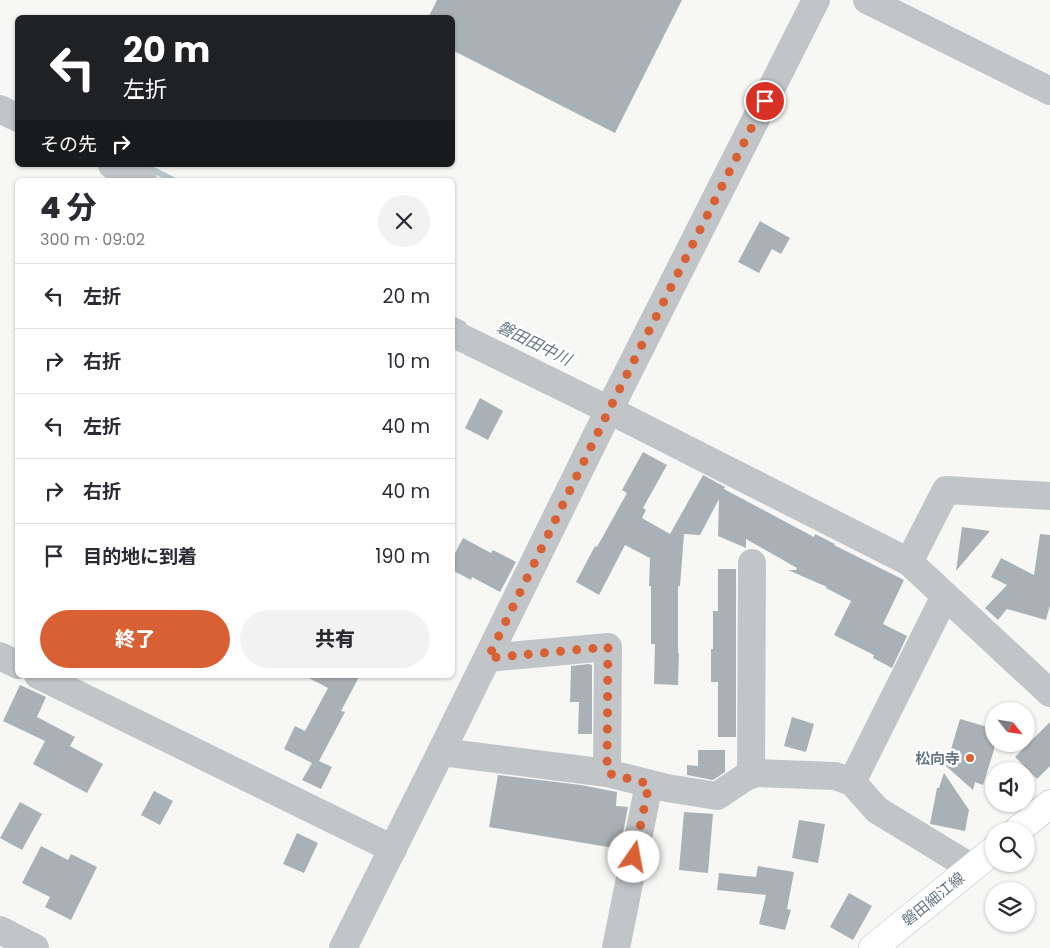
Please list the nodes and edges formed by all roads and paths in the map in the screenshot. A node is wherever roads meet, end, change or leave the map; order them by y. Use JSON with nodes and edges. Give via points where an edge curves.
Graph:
{"nodes":[{"id":1,"x":816,"y":0,"type":"edge"},
{"id":2,"x":867,"y":0,"type":"edge"},
{"id":3,"x":1050,"y":91,"type":"edge"},
{"id":4,"x":0,"y":109,"type":"edge"},
{"id":5,"x":15,"y":116,"type":"edge"},
{"id":6,"x":116,"y":167,"type":"edge"},
{"id":7,"x":139,"y":178,"type":"edge"},
{"id":8,"x":455,"y":334,"type":"edge"},
{"id":9,"x":609,"y":410,"type":"junction"},
{"id":10,"x":1050,"y":496,"type":"edge"},
{"id":11,"x":909,"y":562,"type":"junction"},
{"id":12,"x":752,"y":563,"type":"dead end"},
{"id":13,"x":945,"y":596,"type":"junction"},
{"id":14,"x":0,"y":656,"type":"edge"},
{"id":15,"x":488,"y":658,"type":"junction"},
{"id":16,"x":15,"y":664,"type":"edge"},
{"id":17,"x":44,"y":678,"type":"edge"},
{"id":18,"x":1050,"y":693,"type":"edge"},
{"id":19,"x":441,"y":752,"type":"junction"},
{"id":20,"x":607,"y":773,"type":"junction"},
{"id":21,"x":751,"y":775,"type":"junction"},
{"id":22,"x":852,"y":782,"type":"junction"},
{"id":23,"x":649,"y":784,"type":"junction"},
{"id":24,"x":1050,"y":804,"type":"edge"},
{"id":25,"x":1028,"y":822,"type":"edge"},
{"id":26,"x":393,"y":848,"type":"junction"},
{"id":27,"x":985,"y":857,"type":"edge"},
{"id":28,"x":972,"y":868,"type":"junction"},
{"id":29,"x":0,"y":930,"type":"edge"},
{"id":30,"x":36,"y":948,"type":"edge"},
{"id":31,"x":343,"y":948,"type":"edge"},
{"id":32,"x":616,"y":948,"type":"edge"},
{"id":33,"x":873,"y":948,"type":"edge"}],
"edges":[{"from":1,"to":9,"type":"street"},
{"from":2,"to":3,"type":"street"},
{"from":4,"to":5,"type":"street"},
{"from":6,"to":7,"type":"street"},
{"from":8,"to":9,"type":"street"},
{"from":9,"to":11,"type":"street"},
{"from":9,"to":15,"type":"street"},
{"from":10,"to":11,"type":"street","via":[[946,490]]},
{"from":11,"to":13,"type":"street"},
{"from":12,"to":21,"type":"street"},
{"from":13,"to":18,"type":"street"},
{"from":13,"to":22,"type":"street"},
{"from":14,"to":16,"type":"street"},
{"from":15,"to":19,"type":"street"},
{"from":15,"to":20,"type":"street","via":[[608,647]]},
{"from":17,"to":26,"type":"street"},
{"from":19,"to":20,"type":"street"},
{"from":19,"to":26,"type":"street"},
{"from":20,"to":23,"type":"street"},
{"from":21,"to":22,"type":"street","via":[[836,776]]},
{"from":21,"to":23,"type":"street","via":[[717,796]]},
{"from":22,"to":28,"type":"street","via":[[877,810]]},
{"from":23,"to":32,"type":"street"},
{"from":24,"to":25,"type":"main road"},
{"from":26,"to":31,"type":"street"},
{"from":27,"to":28,"type":"main road","name":"磐田細江線"},
{"from":28,"to":33,"type":"main road","name":"磐田細江線"},
{"from":29,"to":30,"type":"street"}]}
